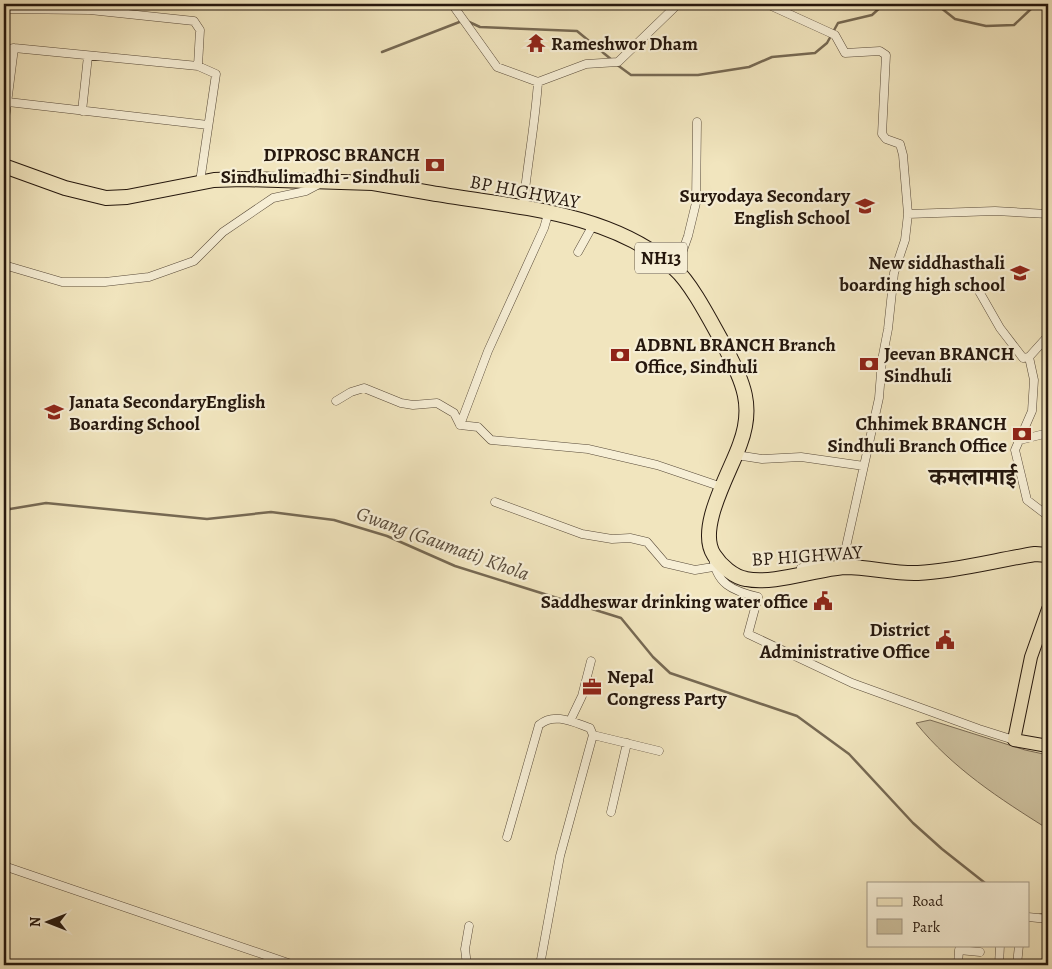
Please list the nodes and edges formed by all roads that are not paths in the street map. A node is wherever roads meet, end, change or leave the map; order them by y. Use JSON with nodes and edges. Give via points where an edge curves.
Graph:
{"nodes":[{"id":1,"x":452,"y":4,"type":"edge"},
{"id":2,"x":678,"y":4,"type":"edge"},
{"id":3,"x":767,"y":4,"type":"edge"},
{"id":4,"x":4,"y":9,"type":"edge"},
{"id":5,"x":14,"y":48,"type":"junction"},
{"id":6,"x":4,"y":50,"type":"edge"},
{"id":7,"x":88,"y":56,"type":"junction"},
{"id":8,"x":198,"y":66,"type":"junction"},
{"id":9,"x":538,"y":82,"type":"junction"},
{"id":10,"x":8,"y":102,"type":"junction"},
{"id":11,"x":82,"y":111,"type":"junction"},
{"id":12,"x":697,"y":122,"type":"dead end"},
{"id":13,"x":208,"y":125,"type":"junction"},
{"id":14,"x":4,"y":127,"type":"edge"},
{"id":15,"x":4,"y":166,"type":"edge"},
{"id":16,"x":327,"y":180,"type":"junction"},
{"id":17,"x":200,"y":182,"type":"junction"},
{"id":18,"x":524,"y":208,"type":"junction"},
{"id":19,"x":549,"y":211,"type":"junction"},
{"id":20,"x":908,"y":214,"type":"junction"},
{"id":21,"x":1048,"y":214,"type":"edge"},
{"id":22,"x":593,"y":225,"type":"junction"},
{"id":23,"x":578,"y":252,"type":"dead end"},
{"id":24,"x":4,"y":265,"type":"edge"},
{"id":25,"x":676,"y":270,"type":"junction"},
{"id":26,"x":976,"y":286,"type":"dead end"},
{"id":27,"x":1048,"y":336,"type":"edge"},
{"id":28,"x":1029,"y":357,"type":"junction"},
{"id":29,"x":336,"y":401,"type":"dead end"},
{"id":30,"x":460,"y":425,"type":"junction"},
{"id":31,"x":1048,"y":433,"type":"edge"},
{"id":32,"x":1020,"y":440,"type":"junction"},
{"id":33,"x":736,"y":455,"type":"junction"},
{"id":34,"x":864,"y":466,"type":"junction"},
{"id":35,"x":722,"y":487,"type":"junction"},
{"id":36,"x":495,"y":502,"type":"dead end"},
{"id":37,"x":1048,"y":516,"type":"edge"},
{"id":38,"x":1048,"y":555,"type":"edge"},
{"id":39,"x":713,"y":560,"type":"junction"},
{"id":40,"x":794,"y":574,"type":"junction"},
{"id":41,"x":1048,"y":609,"type":"edge"},
{"id":42,"x":591,"y":661,"type":"dead end"},
{"id":43,"x":570,"y":721,"type":"junction"},
{"id":44,"x":593,"y":735,"type":"junction"},
{"id":45,"x":1014,"y":740,"type":"junction"},
{"id":46,"x":627,"y":743,"type":"junction"},
{"id":47,"x":1048,"y":746,"type":"edge"},
{"id":48,"x":659,"y":751,"type":"dead end"},
{"id":49,"x":611,"y":812,"type":"dead end"},
{"id":50,"x":507,"y":837,"type":"dead end"},
{"id":51,"x":4,"y":866,"type":"edge"},
{"id":52,"x":1030,"y":917,"type":"edge"},
{"id":53,"x":1048,"y":920,"type":"edge"},
{"id":54,"x":468,"y":926,"type":"dead end"},
{"id":55,"x":1000,"y":946,"type":"edge"},
{"id":56,"x":1019,"y":946,"type":"edge"},
{"id":57,"x":980,"y":952,"type":"dead end"},
{"id":58,"x":294,"y":965,"type":"edge"},
{"id":59,"x":467,"y":965,"type":"edge"},
{"id":60,"x":540,"y":965,"type":"edge"},
{"id":61,"x":958,"y":965,"type":"edge"},
{"id":62,"x":999,"y":965,"type":"edge"},
{"id":63,"x":1018,"y":965,"type":"edge"}],
"edges":[{"from":1,"to":9,"type":"street","via":[[497,67]]},
{"from":2,"to":9,"type":"street","via":[[618,62],[586,64]]},
{"from":3,"to":20,"type":"street","via":[[835,35],[846,53],[880,50],[886,55],[882,134],[900,144],[902,150]]},
{"from":4,"to":8,"type":"street","via":[[90,10],[194,21],[200,30]]},
{"from":5,"to":6,"type":"street"},
{"from":5,"to":7,"type":"street"},
{"from":5,"to":10,"type":"street"},
{"from":7,"to":8,"type":"street"},
{"from":7,"to":11,"type":"street"},
{"from":8,"to":13,"type":"street","via":[[216,74]]},
{"from":9,"to":18,"type":"street"},
{"from":10,"to":11,"type":"street"},
{"from":10,"to":14,"type":"street"},
{"from":11,"to":13,"type":"street"},
{"from":12,"to":25,"type":"street","via":[[696,203]]},
{"from":13,"to":17,"type":"street"},
{"from":15,"to":17,"type":"highway","name":"BP HIGHWAY","number":"NH13","via":[[65,188],[106,198],[127,197]]},
{"from":16,"to":17,"type":"highway","name":"BP HIGHWAY","number":"NH13"},
{"from":16,"to":18,"type":"highway","name":"BP HIGHWAY","number":"NH13","via":[[414,188]]},
{"from":16,"to":24,"type":"street","via":[[306,191],[273,198],[223,232],[194,261],[149,278],[62,282]]},
{"from":18,"to":19,"type":"highway","name":"BP HIGHWAY","number":"NH13"},
{"from":19,"to":22,"type":"highway","name":"BP HIGHWAY","number":"NH13"},
{"from":19,"to":30,"type":"street","via":[[488,351]]},
{"from":20,"to":21,"type":"street","via":[[995,211]]},
{"from":20,"to":34,"type":"street","via":[[905,240],[894,273],[879,398]]},
{"from":22,"to":23,"type":"street"},
{"from":22,"to":25,"type":"highway","name":"BP HIGHWAY","number":"NH13","via":[[639,243]]},
{"from":25,"to":33,"type":"highway","name":"BP HIGHWAY","number":"NH13","via":[[716,330],[744,387],[746,425]]},
{"from":26,"to":28,"type":"street","via":[[1013,346],[1023,358]]},
{"from":27,"to":28,"type":"street"},
{"from":28,"to":32,"type":"street","via":[[1034,380],[1032,411]]},
{"from":29,"to":30,"type":"street","via":[[364,388],[401,403],[437,403],[454,413]]},
{"from":30,"to":35,"type":"street","via":[[478,427],[491,440],[588,449],[657,465]]},
{"from":31,"to":32,"type":"street"},
{"from":32,"to":37,"type":"street","via":[[1015,450],[1027,500]]},
{"from":33,"to":34,"type":"street","via":[[762,459],[801,457]]},
{"from":33,"to":35,"type":"highway","name":"BP HIGHWAY","number":"NH13"},
{"from":34,"to":40,"type":"street","via":[[846,547],[823,562],[798,569]]},
{"from":35,"to":39,"type":"highway","name":"BP HIGHWAY","number":"NH13","via":[[708,532]]},
{"from":36,"to":39,"type":"street","via":[[582,534],[647,542],[665,563],[695,570]]},
{"from":38,"to":40,"type":"highway","name":"BP HIGHWAY","via":[[1035,554],[920,573],[845,568]]},
{"from":39,"to":40,"type":"highway","name":"BP HIGHWAY","via":[[745,579],[760,580]]},
{"from":39,"to":45,"type":"street","via":[[723,583],[738,592],[758,597],[748,634],[852,683]]},
{"from":41,"to":45,"type":"main road","via":[[1031,657]]},
{"from":42,"to":43,"type":"street","via":[[582,696]]},
{"from":43,"to":44,"type":"street","via":[[590,728]]},
{"from":43,"to":50,"type":"street","via":[[552,717],[539,724]]},
{"from":44,"to":46,"type":"street"},
{"from":44,"to":60,"type":"street","via":[[560,856]]},
{"from":45,"to":47,"type":"main road"},
{"from":46,"to":48,"type":"street"},
{"from":46,"to":49,"type":"street"},
{"from":51,"to":58,"type":"street"},
{"from":52,"to":53,"type":"street"},
{"from":54,"to":59,"type":"street"},
{"from":55,"to":62,"type":"street"},
{"from":56,"to":63,"type":"street"},
{"from":57,"to":61,"type":"street","via":[[959,950]]}]}
